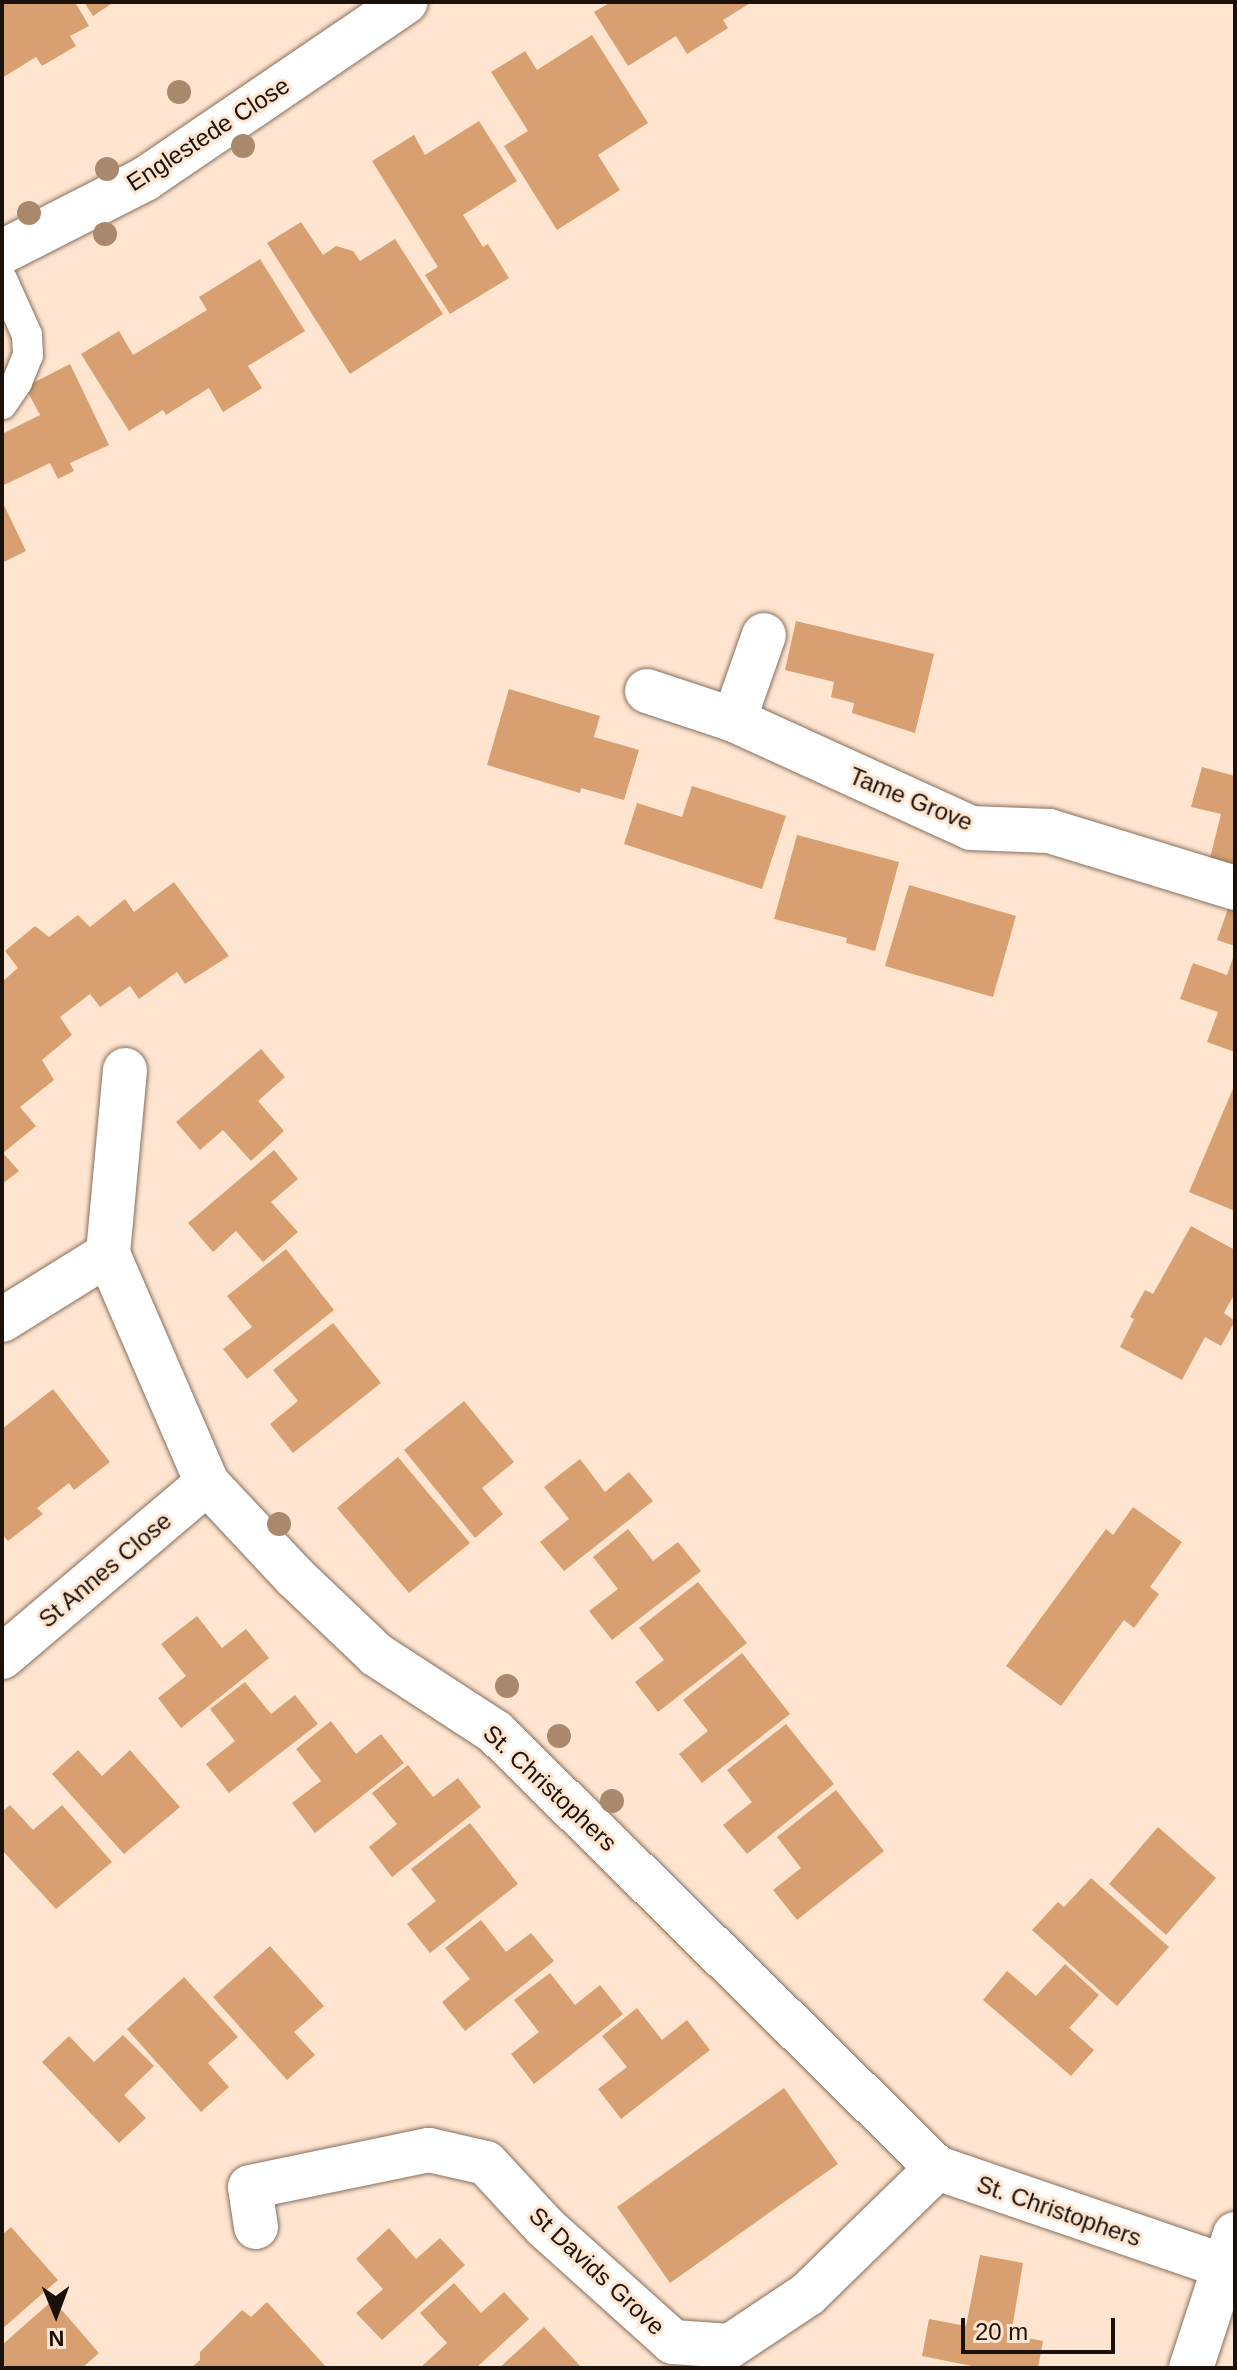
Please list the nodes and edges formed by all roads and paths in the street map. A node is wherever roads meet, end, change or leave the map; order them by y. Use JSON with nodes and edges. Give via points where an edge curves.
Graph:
{"nodes":[{"id":1,"x":405,"y":2,"type":"edge"},
{"id":2,"x":2,"y":252,"type":"edge"},
{"id":3,"x":2,"y":279,"type":"edge"},
{"id":4,"x":2,"y":404,"type":"edge"},
{"id":5,"x":764,"y":635,"type":"dead end"},
{"id":6,"x":647,"y":691,"type":"dead end"},
{"id":7,"x":734,"y":720,"type":"junction"},
{"id":8,"x":1235,"y":888,"type":"edge"},
{"id":9,"x":125,"y":1070,"type":"dead end"},
{"id":10,"x":108,"y":1254,"type":"junction"},
{"id":11,"x":2,"y":1320,"type":"edge"},
{"id":12,"x":207,"y":1483,"type":"junction"},
{"id":13,"x":2,"y":1657,"type":"edge"},
{"id":14,"x":937,"y":2168,"type":"junction"},
{"id":15,"x":256,"y":2227,"type":"dead end"},
{"id":16,"x":1230,"y":2250,"type":"edge"},
{"id":17,"x":1191,"y":2368,"type":"edge"}],
"edges":[{"from":1,"to":2,"type":"street","name":"Englestede Close","via":[[145,179]]},
{"from":3,"to":4,"type":"lane","via":[[27,335],[28,355]]},
{"from":5,"to":7,"type":"street"},
{"from":6,"to":7,"type":"street","name":"Tame Grove"},
{"from":7,"to":8,"type":"street","name":"Tame Grove","via":[[971,828],[1049,831]]},
{"from":9,"to":10,"type":"street","name":"St. Christophers"},
{"from":10,"to":11,"type":"street"},
{"from":10,"to":12,"type":"street","name":"St. Christophers"},
{"from":12,"to":13,"type":"street","name":"St Annes Close"},
{"from":12,"to":14,"type":"street","name":"St. Christophers","via":[[377,1655],[495,1732]]},
{"from":14,"to":15,"type":"street","name":"St Davids Grove","via":[[808,2294],[730,2346],[673,2342],[545,2227],[486,2163],[429,2150],[250,2187]]},
{"from":14,"to":16,"type":"street","name":"St. Christophers"},
{"from":16,"to":17,"type":"street"}]}
